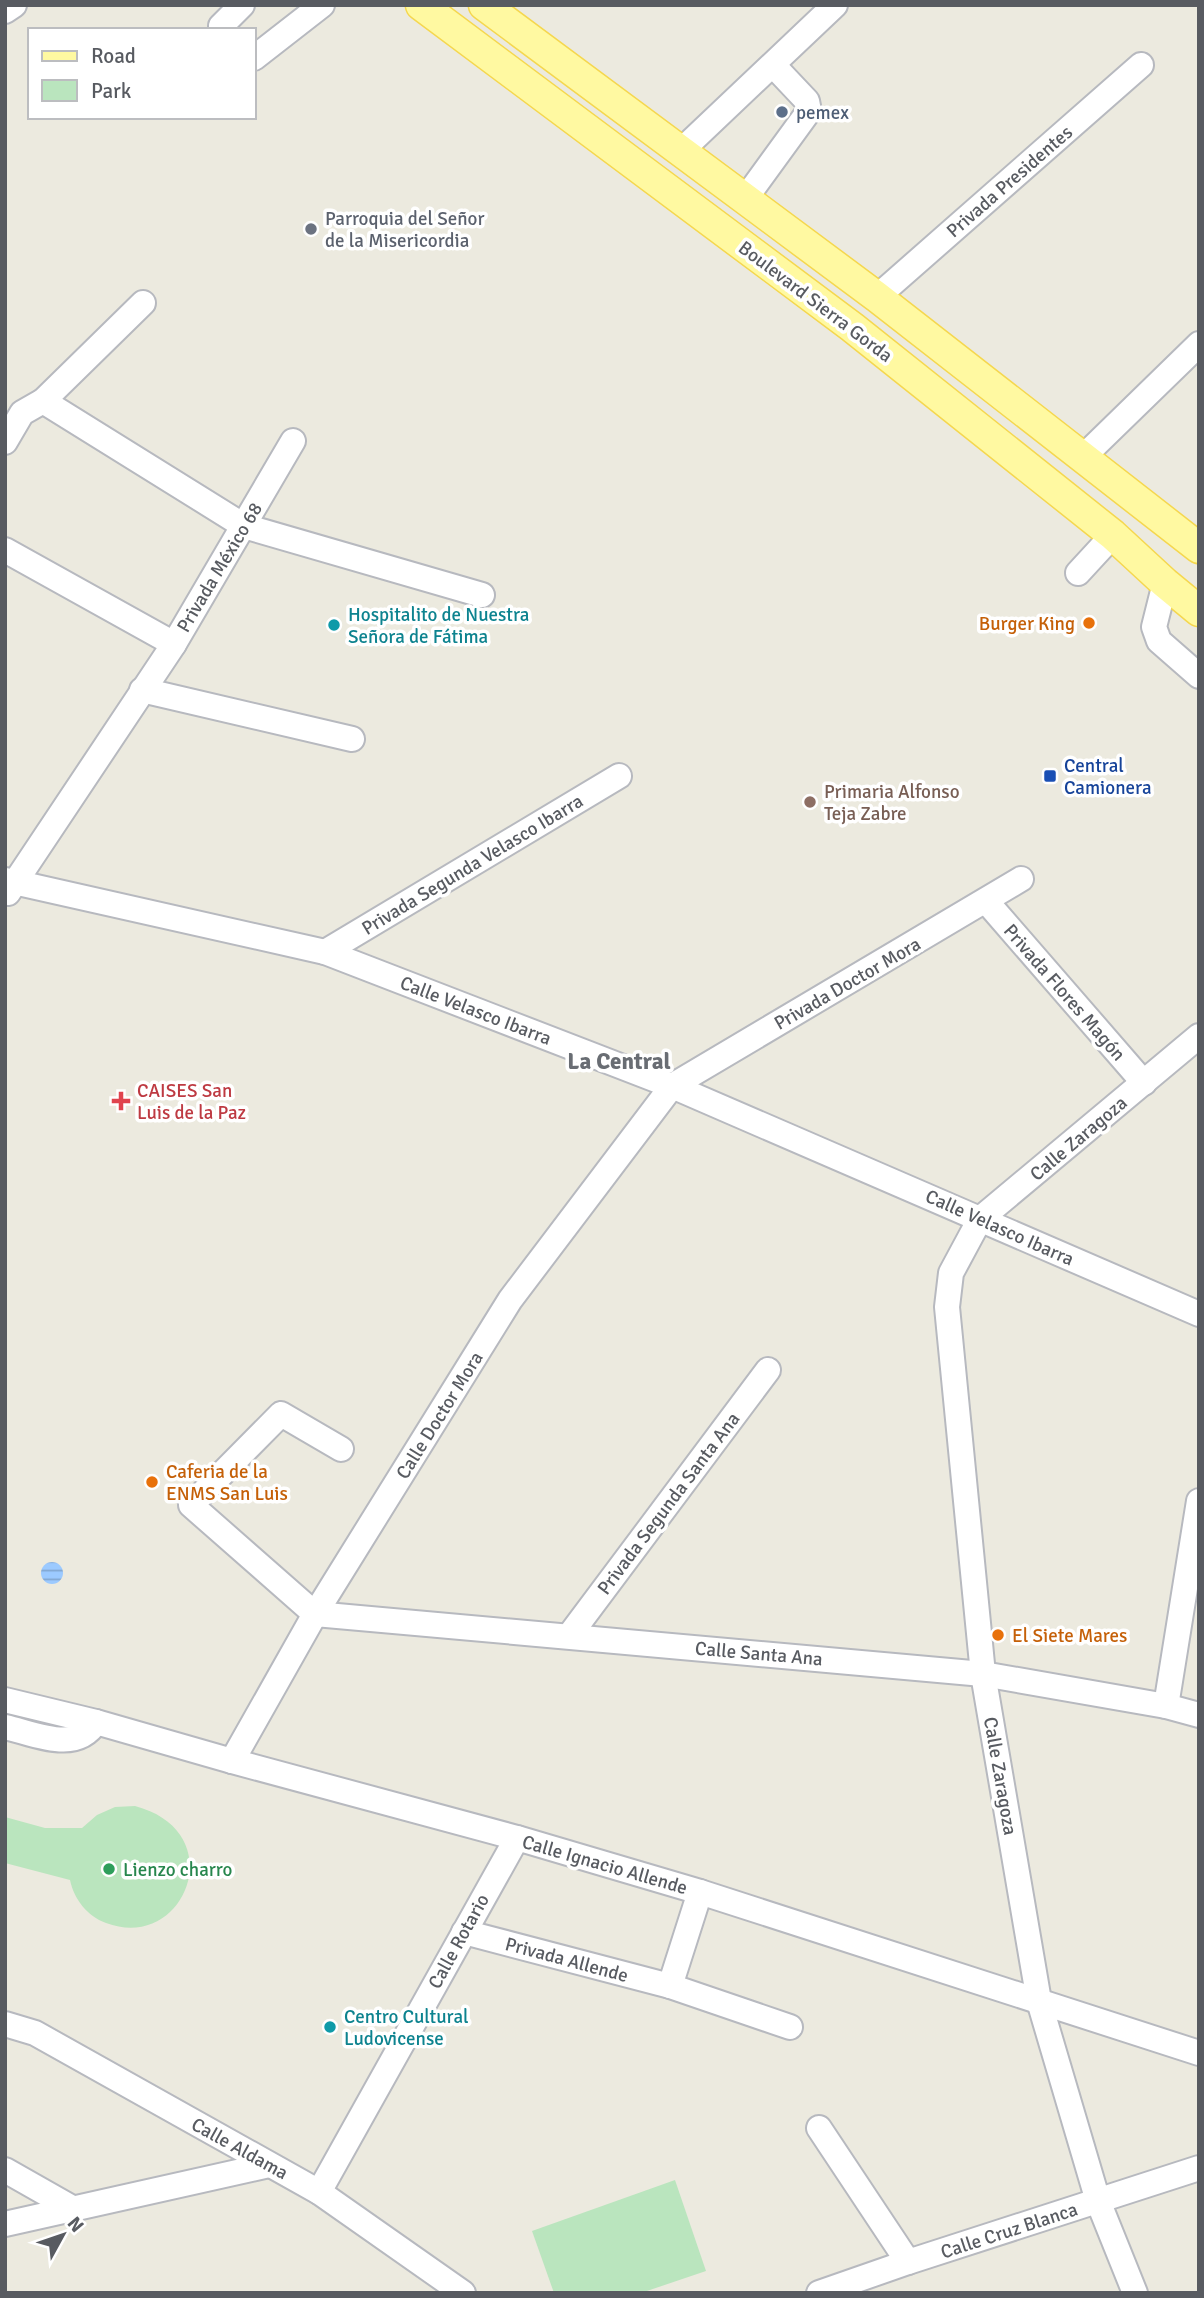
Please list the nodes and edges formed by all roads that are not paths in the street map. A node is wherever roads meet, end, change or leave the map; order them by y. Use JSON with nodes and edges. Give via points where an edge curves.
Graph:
{"nodes":[{"id":1,"x":15,"y":5,"type":"edge"},
{"id":2,"x":242,"y":5,"type":"edge"},
{"id":3,"x":322,"y":5,"type":"edge"},
{"id":4,"x":421,"y":5,"type":"edge"},
{"id":5,"x":484,"y":5,"type":"edge"},
{"id":6,"x":835,"y":5,"type":"edge"},
{"id":7,"x":5,"y":11,"type":"edge"},
{"id":8,"x":220,"y":28,"type":"edge"},
{"id":9,"x":256,"y":56,"type":"edge"},
{"id":10,"x":773,"y":65,"type":"junction"},
{"id":11,"x":1141,"y":65,"type":"dead end"},
{"id":12,"x":682,"y":150,"type":"junction"},
{"id":13,"x":745,"y":199,"type":"junction"},
{"id":14,"x":877,"y":297,"type":"junction"},
{"id":15,"x":143,"y":303,"type":"dead end"},
{"id":16,"x":1199,"y":344,"type":"edge"},
{"id":17,"x":43,"y":401,"type":"junction"},
{"id":18,"x":293,"y":441,"type":"dead end"},
{"id":19,"x":5,"y":442,"type":"edge"},
{"id":20,"x":1083,"y":457,"type":"junction"},
{"id":21,"x":1137,"y":500,"type":"junction"},
{"id":22,"x":244,"y":526,"type":"junction"},
{"id":23,"x":1113,"y":535,"type":"junction"},
{"id":24,"x":1199,"y":548,"type":"edge"},
{"id":25,"x":5,"y":550,"type":"edge"},
{"id":26,"x":1078,"y":573,"type":"dead end"},
{"id":27,"x":1165,"y":583,"type":"junction"},
{"id":28,"x":482,"y":595,"type":"dead end"},
{"id":29,"x":1199,"y":611,"type":"edge"},
{"id":30,"x":174,"y":644,"type":"junction"},
{"id":31,"x":1199,"y":676,"type":"edge"},
{"id":32,"x":142,"y":690,"type":"junction"},
{"id":33,"x":352,"y":739,"type":"dead end"},
{"id":34,"x":619,"y":776,"type":"dead end"},
{"id":35,"x":1021,"y":879,"type":"dead end"},
{"id":36,"x":9,"y":886,"type":"edge"},
{"id":37,"x":986,"y":901,"type":"junction"},
{"id":38,"x":326,"y":952,"type":"junction"},
{"id":39,"x":1199,"y":1036,"type":"edge"},
{"id":40,"x":1199,"y":1054,"type":"edge"},
{"id":41,"x":1144,"y":1083,"type":"junction"},
{"id":42,"x":671,"y":1086,"type":"junction"},
{"id":43,"x":989,"y":1223,"type":"junction"},
{"id":44,"x":1199,"y":1314,"type":"edge"},
{"id":45,"x":768,"y":1370,"type":"dead end"},
{"id":46,"x":341,"y":1449,"type":"dead end"},
{"id":47,"x":1199,"y":1501,"type":"edge"},
{"id":48,"x":315,"y":1614,"type":"junction"},
{"id":49,"x":569,"y":1636,"type":"junction"},
{"id":50,"x":983,"y":1674,"type":"junction"},
{"id":51,"x":5,"y":1700,"type":"edge"},
{"id":52,"x":1166,"y":1706,"type":"junction"},
{"id":53,"x":1199,"y":1715,"type":"edge"},
{"id":54,"x":96,"y":1722,"type":"junction"},
{"id":55,"x":5,"y":1727,"type":"edge"},
{"id":56,"x":232,"y":1761,"type":"junction"},
{"id":57,"x":517,"y":1838,"type":"junction"},
{"id":58,"x":700,"y":1892,"type":"junction"},
{"id":59,"x":464,"y":1931,"type":"junction"},
{"id":60,"x":670,"y":1986,"type":"junction"},
{"id":61,"x":1039,"y":2001,"type":"junction"},
{"id":62,"x":5,"y":2024,"type":"edge"},
{"id":63,"x":790,"y":2027,"type":"dead end"},
{"id":64,"x":35,"y":2033,"type":"junction"},
{"id":65,"x":5,"y":2042,"type":"edge"},
{"id":66,"x":1199,"y":2053,"type":"edge"},
{"id":67,"x":819,"y":2128,"type":"dead end"},
{"id":68,"x":269,"y":2165,"type":"junction"},
{"id":69,"x":5,"y":2170,"type":"edge"},
{"id":70,"x":1195,"y":2175,"type":"edge"},
{"id":71,"x":319,"y":2192,"type":"junction"},
{"id":72,"x":1098,"y":2201,"type":"junction"},
{"id":73,"x":72,"y":2208,"type":"junction"},
{"id":74,"x":5,"y":2224,"type":"edge"},
{"id":75,"x":908,"y":2262,"type":"junction"},
{"id":76,"x":828,"y":2292,"type":"edge"},
{"id":77,"x":463,"y":2293,"type":"edge"},
{"id":78,"x":1135,"y":2293,"type":"edge"}],
"edges":[{"from":1,"to":7,"type":"street"},
{"from":2,"to":8,"type":"street"},
{"from":3,"to":9,"type":"street"},
{"from":4,"to":23,"type":"main road","name":"Boulevard Sierra Gorda","via":[[852,327]]},
{"from":5,"to":12,"type":"main road","name":"Boulevard Sierra Gorda"},
{"from":6,"to":10,"type":"street"},
{"from":10,"to":12,"type":"street"},
{"from":10,"to":13,"type":"street","via":[[807,101],[809,111]]},
{"from":11,"to":14,"type":"street","name":"Privada Presidentes"},
{"from":12,"to":13,"type":"main road","name":"Boulevard Sierra Gorda"},
{"from":13,"to":14,"type":"main road","name":"Boulevard Sierra Gorda"},
{"from":14,"to":20,"type":"main road","name":"Boulevard Sierra Gorda"},
{"from":15,"to":17,"type":"street"},
{"from":16,"to":20,"type":"street"},
{"from":17,"to":19,"type":"street","via":[[22,413]]},
{"from":17,"to":22,"type":"street"},
{"from":18,"to":22,"type":"street","name":"Privada México 68"},
{"from":20,"to":21,"type":"main road","name":"Boulevard Sierra Gorda"},
{"from":21,"to":23,"type":"main road"},
{"from":21,"to":24,"type":"main road","name":"Boulevard Sierra Gorda"},
{"from":22,"to":28,"type":"street"},
{"from":22,"to":30,"type":"street","name":"Privada México 68"},
{"from":23,"to":26,"type":"street"},
{"from":23,"to":27,"type":"main road","name":"Boulevard Sierra Gorda"},
{"from":25,"to":30,"type":"street"},
{"from":27,"to":29,"type":"main road","name":"Boulevard Sierra Gorda"},
{"from":27,"to":31,"type":"street","via":[[1154,627],[1159,641]]},
{"from":30,"to":32,"type":"street","name":"Privada México 68"},
{"from":32,"to":33,"type":"street"},
{"from":32,"to":36,"type":"street","name":"Privada México 68"},
{"from":34,"to":38,"type":"street","name":"Privada Segunda Velasco Ibarra"},
{"from":35,"to":37,"type":"street","name":"Privada Doctor Mora"},
{"from":36,"to":38,"type":"street","name":"Calle Velasco Ibarra"},
{"from":37,"to":41,"type":"street","name":"Privada Flores Magón"},
{"from":37,"to":42,"type":"street","name":"Privada Doctor Mora"},
{"from":38,"to":42,"type":"street","name":"Calle Velasco Ibarra"},
{"from":39,"to":41,"type":"street","name":"Calle Zaragoza"},
{"from":40,"to":43,"type":"street","name":"Calle Zaragoza"},
{"from":41,"to":43,"type":"street","name":"Calle Zaragoza"},
{"from":42,"to":43,"type":"street","name":"Calle Velasco Ibarra"},
{"from":42,"to":48,"type":"street","name":"Calle Doctor Mora","via":[[510,1300]]},
{"from":43,"to":44,"type":"street","name":"Calle Velasco Ibarra"},
{"from":43,"to":50,"type":"street","name":"Calle Zaragoza","via":[[966,1247],[951,1273],[947,1307]]},
{"from":45,"to":49,"type":"street","name":"Privada Segunda Santa Ana"},
{"from":46,"to":48,"type":"street","via":[[281,1414],[191,1505]]},
{"from":47,"to":52,"type":"street"},
{"from":48,"to":49,"type":"street","name":"Calle Santa Ana"},
{"from":48,"to":56,"type":"street","name":"Calle Doctor Mora"},
{"from":49,"to":50,"type":"street","name":"Calle Santa Ana"},
{"from":50,"to":52,"type":"street","name":"Calle Santa Ana"},
{"from":50,"to":61,"type":"street","name":"Calle Zaragoza"},
{"from":51,"to":54,"type":"street","name":"Calle Ignacio Allende"},
{"from":52,"to":53,"type":"street","name":"Calle Santa Ana"},
{"from":54,"to":55,"type":"street","via":[[89,1733],[66,1741]]},
{"from":54,"to":56,"type":"street","name":"Calle Ignacio Allende"},
{"from":56,"to":57,"type":"street","name":"Calle Ignacio Allende"},
{"from":57,"to":58,"type":"street","name":"Calle Ignacio Allende"},
{"from":57,"to":59,"type":"street","name":"Calle Rotario"},
{"from":58,"to":60,"type":"street"},
{"from":58,"to":61,"type":"street","name":"Calle Ignacio Allende"},
{"from":59,"to":60,"type":"street","name":"Privada Allende"},
{"from":59,"to":71,"type":"street","name":"Calle Rotario"},
{"from":60,"to":63,"type":"street","name":"Privada Allende"},
{"from":61,"to":66,"type":"street","name":"Calle Ignacio Allende"},
{"from":61,"to":72,"type":"street","name":"Calle Zaragoza"},
{"from":62,"to":64,"type":"street","name":"Calle Aldama"},
{"from":64,"to":65,"type":"street"},
{"from":64,"to":68,"type":"street","name":"Calle Aldama"},
{"from":67,"to":75,"type":"street"},
{"from":68,"to":71,"type":"street","name":"Calle Aldama"},
{"from":68,"to":73,"type":"street"},
{"from":69,"to":73,"type":"street"},
{"from":70,"to":72,"type":"street","name":"Calle Cruz Blanca"},
{"from":71,"to":77,"type":"street","name":"Calle Aldama"},
{"from":72,"to":75,"type":"street","name":"Calle Cruz Blanca"},
{"from":72,"to":78,"type":"street","name":"Calle Zaragoza"},
{"from":73,"to":74,"type":"street"},
{"from":75,"to":76,"type":"street","name":"Calle Cruz Blanca"}]}
